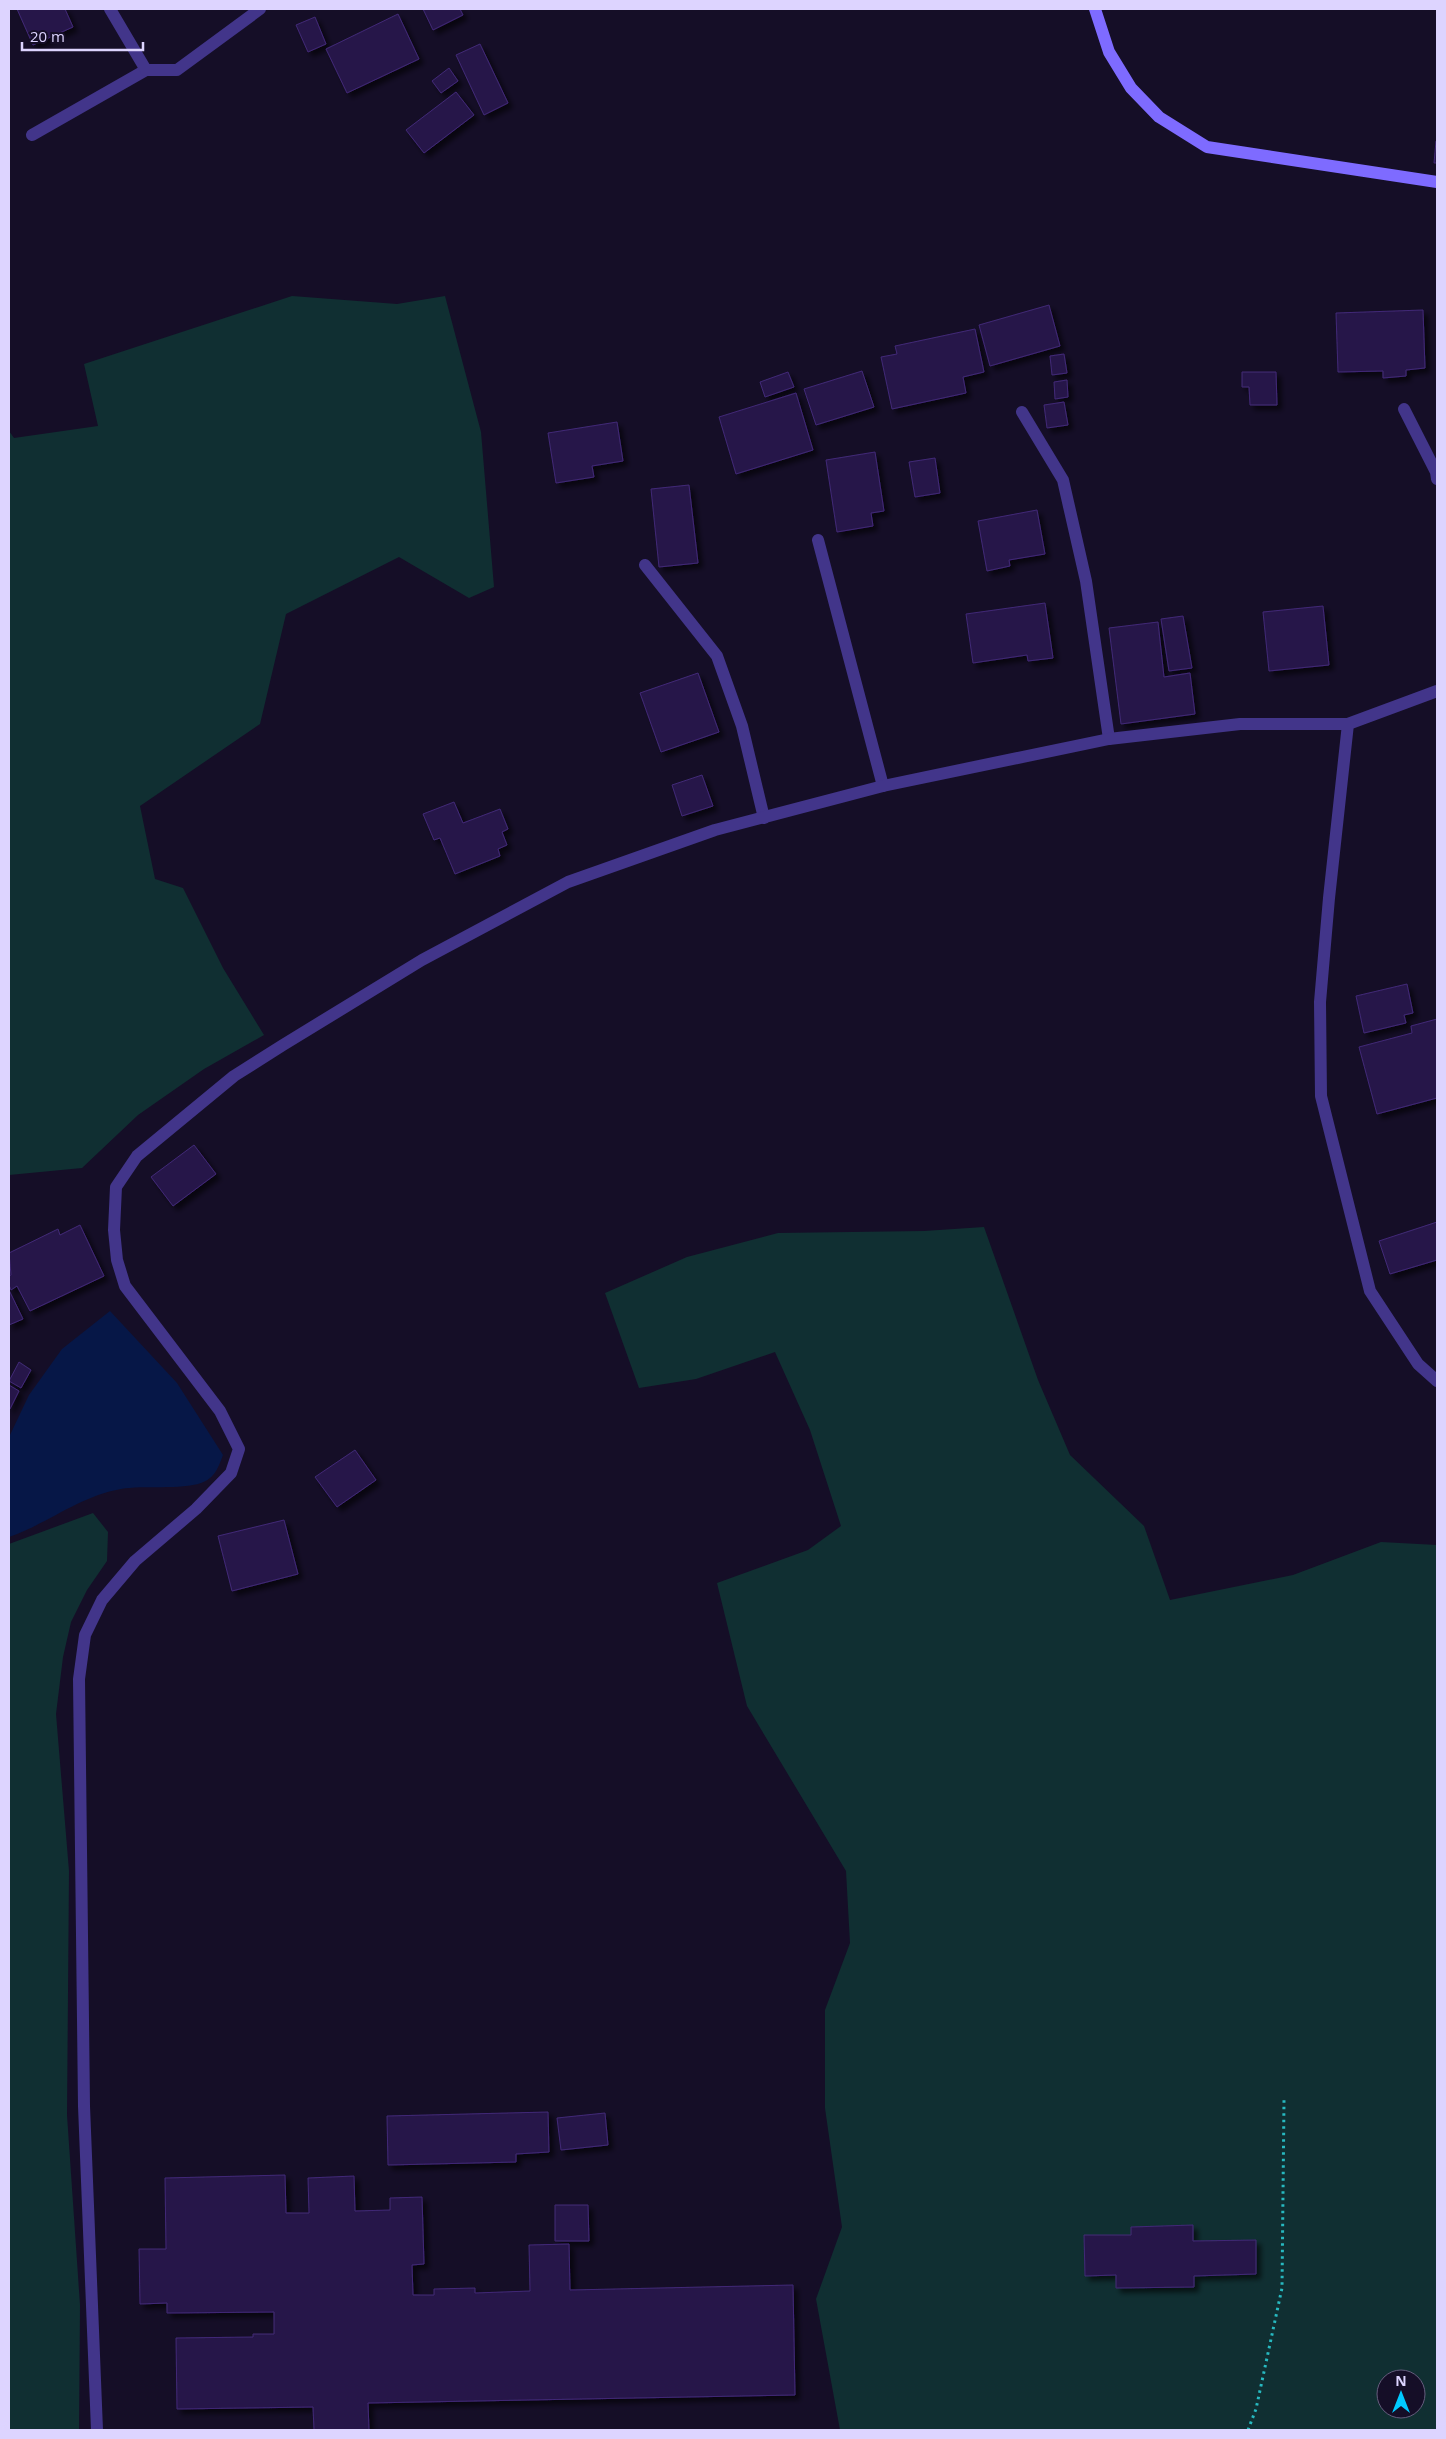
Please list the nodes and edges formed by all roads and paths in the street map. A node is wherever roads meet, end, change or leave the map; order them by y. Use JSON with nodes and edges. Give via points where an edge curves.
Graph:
{"nodes":[{"id":1,"x":110,"y":9,"type":"edge"},
{"id":2,"x":260,"y":9,"type":"edge"},
{"id":3,"x":1095,"y":9,"type":"edge"},
{"id":4,"x":146,"y":70,"type":"junction"},
{"id":5,"x":32,"y":135,"type":"dead end"},
{"id":6,"x":1437,"y":182,"type":"edge"},
{"id":7,"x":1404,"y":409,"type":"dead end"},
{"id":8,"x":1022,"y":412,"type":"dead end"},
{"id":9,"x":1437,"y":474,"type":"edge"},
{"id":10,"x":818,"y":540,"type":"dead end"},
{"id":11,"x":645,"y":564,"type":"dead end"},
{"id":12,"x":1437,"y":691,"type":"edge"},
{"id":13,"x":1348,"y":724,"type":"junction"},
{"id":14,"x":1109,"y":739,"type":"junction"},
{"id":15,"x":883,"y":786,"type":"junction"},
{"id":16,"x":764,"y":818,"type":"junction"},
{"id":17,"x":1437,"y":1381,"type":"edge"},
{"id":18,"x":1284,"y":2100,"type":"dead end"},
{"id":19,"x":97,"y":2430,"type":"edge"},
{"id":20,"x":1248,"y":2430,"type":"edge"}],
"edges":[{"from":1,"to":4,"type":"street"},
{"from":2,"to":4,"type":"street","via":[[177,70]]},
{"from":3,"to":6,"type":"street","via":[[1109,52],[1131,88],[1160,116],[1207,147]]},
{"from":4,"to":5,"type":"street"},
{"from":7,"to":9,"type":"street"},
{"from":8,"to":14,"type":"street","via":[[1063,480],[1086,581]]},
{"from":10,"to":15,"type":"street"},
{"from":11,"to":16,"type":"street","via":[[717,656],[742,726]]},
{"from":12,"to":13,"type":"street"},
{"from":13,"to":14,"type":"street","via":[[1240,724]]},
{"from":13,"to":17,"type":"street","via":[[1320,1002],[1321,1096],[1370,1290],[1418,1364]]},
{"from":14,"to":15,"type":"street"},
{"from":15,"to":16,"type":"street"},
{"from":16,"to":19,"type":"street","via":[[715,830],[568,882],[422,960],[234,1076],[137,1156],[116,1187],[114,1230],[117,1260],[125,1286],[220,1411],[240,1449],[231,1473],[196,1510],[135,1560],[102,1600],[85,1635],[79,1679],[84,2106]]},
{"from":18,"to":20,"type":"path","via":[[1282,2288],[1256,2409]]}]}
